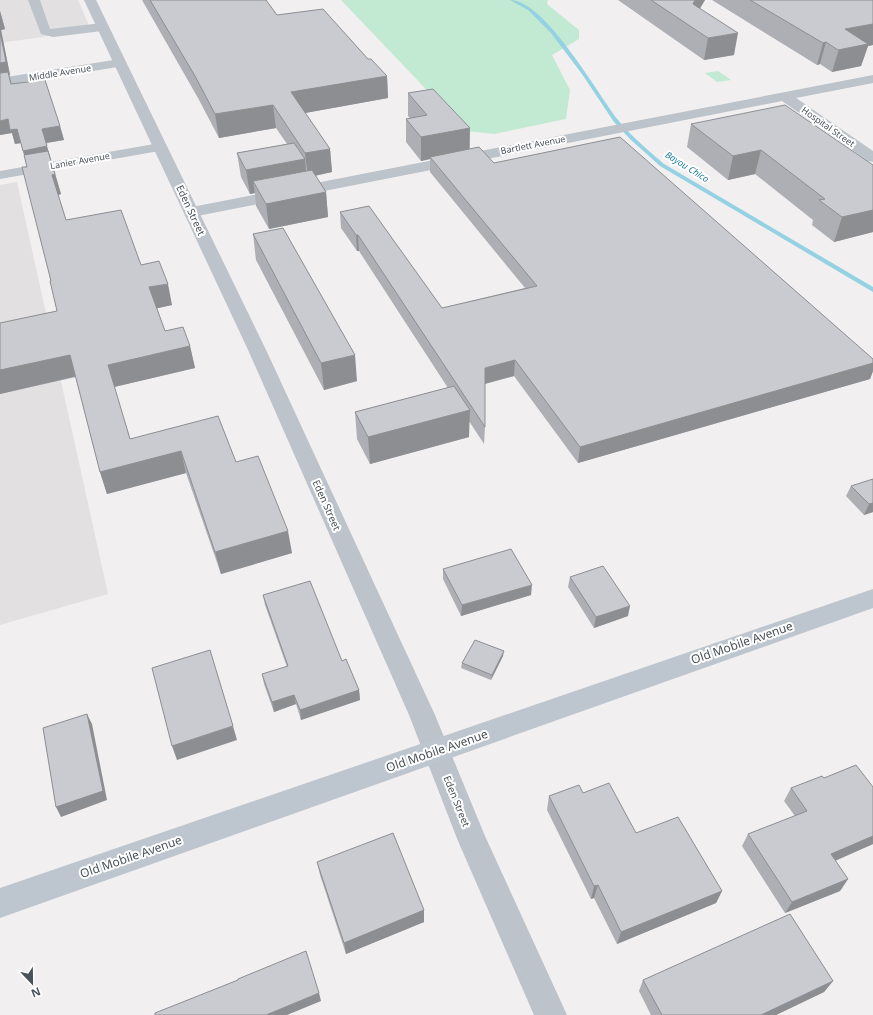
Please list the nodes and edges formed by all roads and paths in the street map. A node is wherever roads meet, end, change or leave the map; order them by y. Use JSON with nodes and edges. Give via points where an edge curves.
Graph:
{"nodes":[{"id":1,"x":34,"y":0,"type":"edge"},
{"id":2,"x":90,"y":0,"type":"edge"},
{"id":3,"x":102,"y":27,"type":"junction"},
{"id":4,"x":120,"y":63,"type":"junction"},
{"id":5,"x":873,"y":79,"type":"edge"},
{"id":6,"x":0,"y":82,"type":"edge"},
{"id":7,"x":784,"y":96,"type":"junction"},
{"id":8,"x":160,"y":147,"type":"junction"},
{"id":9,"x":873,"y":158,"type":"edge"},
{"id":10,"x":0,"y":175,"type":"edge"},
{"id":11,"x":192,"y":212,"type":"junction"},
{"id":12,"x":873,"y":598,"type":"edge"},
{"id":13,"x":437,"y":751,"type":"junction"},
{"id":14,"x":0,"y":903,"type":"edge"},
{"id":15,"x":551,"y":1015,"type":"edge"}],
"edges":[{"from":1,"to":3,"type":"street","via":[[45,31],[53,33]]},
{"from":2,"to":3,"type":"street","name":"Eden Street"},
{"from":3,"to":4,"type":"street","name":"Eden Street"},
{"from":4,"to":6,"type":"street","name":"Middle Avenue"},
{"from":4,"to":8,"type":"street","name":"Eden Street"},
{"from":5,"to":7,"type":"street","name":"Bartlett Avenue"},
{"from":7,"to":9,"type":"street","name":"Hospital Street"},
{"from":7,"to":11,"type":"street","name":"Bartlett Avenue"},
{"from":8,"to":10,"type":"street","name":"Lanier Avenue"},
{"from":8,"to":11,"type":"street","name":"Eden Street"},
{"from":11,"to":13,"type":"street","name":"Eden Street","via":[[258,352]]},
{"from":12,"to":13,"type":"main road","name":"Old Mobile Avenue"},
{"from":13,"to":14,"type":"main road","name":"Old Mobile Avenue"},
{"from":13,"to":15,"type":"street","name":"Eden Street","via":[[473,841]]}]}
